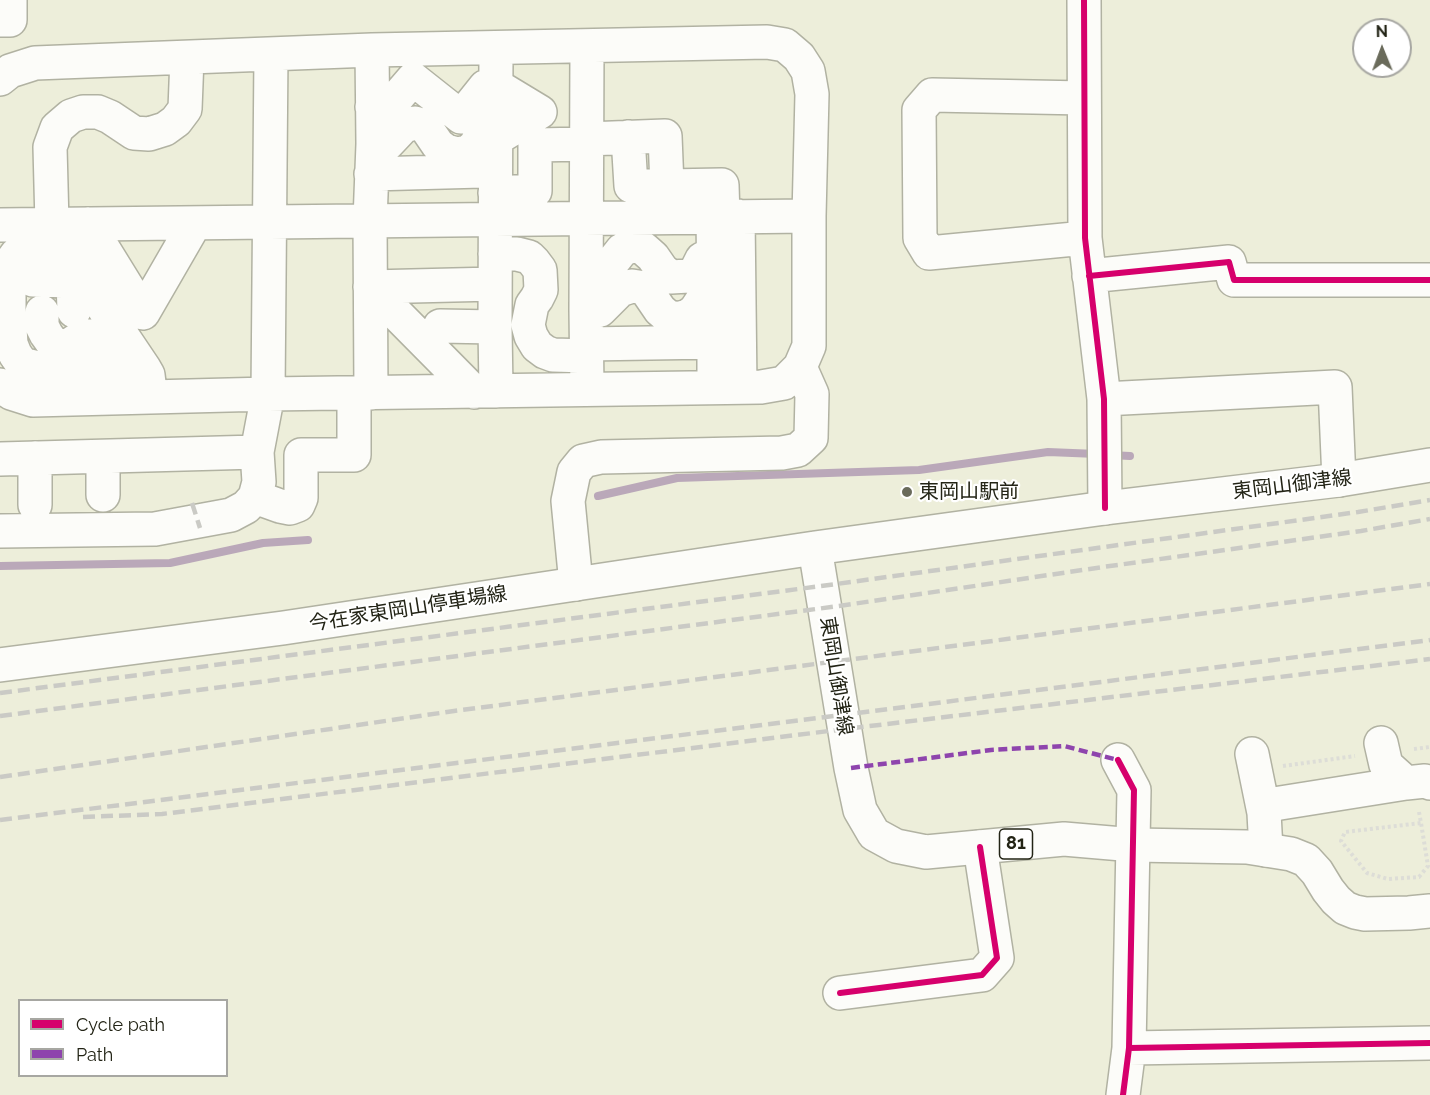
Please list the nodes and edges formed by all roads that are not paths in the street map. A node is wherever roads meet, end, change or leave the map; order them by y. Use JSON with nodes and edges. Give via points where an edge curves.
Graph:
{"nodes":[{"id":1,"x":10,"y":0,"type":"edge"},
{"id":2,"x":1084,"y":0,"type":"edge"},
{"id":3,"x":0,"y":20,"type":"edge"},
{"id":4,"x":587,"y":46,"type":"junction"},
{"id":5,"x":496,"y":48,"type":"junction"},
{"id":6,"x":372,"y":50,"type":"junction"},
{"id":7,"x":271,"y":54,"type":"junction"},
{"id":8,"x":187,"y":58,"type":"junction"},
{"id":9,"x":0,"y":79,"type":"edge"},
{"id":10,"x":496,"y":86,"type":"junction"},
{"id":11,"x":1084,"y":98,"type":"junction"},
{"id":12,"x":372,"y":107,"type":"junction"},
{"id":13,"x":587,"y":141,"type":"junction"},
{"id":14,"x":372,"y":159,"type":"junction"},
{"id":15,"x":495,"y":170,"type":"junction"},
{"id":16,"x":724,"y":216,"type":"junction"},
{"id":17,"x":809,"y":216,"type":"junction"},
{"id":18,"x":587,"y":218,"type":"junction"},
{"id":19,"x":369,"y":220,"type":"junction"},
{"id":20,"x":270,"y":221,"type":"junction"},
{"id":21,"x":195,"y":223,"type":"junction"},
{"id":22,"x":0,"y":225,"type":"edge"},
{"id":23,"x":69,"y":231,"type":"junction"},
{"id":24,"x":1085,"y":238,"type":"junction"},
{"id":25,"x":32,"y":250,"type":"junction"},
{"id":26,"x":714,"y":253,"type":"junction"},
{"id":27,"x":495,"y":269,"type":"junction"},
{"id":28,"x":587,"y":273,"type":"junction"},
{"id":29,"x":1089,"y":276,"type":"junction"},
{"id":30,"x":1430,"y":280,"type":"edge"},
{"id":31,"x":370,"y":287,"type":"junction"},
{"id":32,"x":714,"y":298,"type":"junction"},
{"id":33,"x":90,"y":310,"type":"junction"},
{"id":34,"x":586,"y":310,"type":"junction"},
{"id":35,"x":42,"y":312,"type":"junction"},
{"id":36,"x":9,"y":313,"type":"junction"},
{"id":37,"x":455,"y":318,"type":"dead end"},
{"id":38,"x":495,"y":327,"type":"junction"},
{"id":39,"x":714,"y":342,"type":"junction"},
{"id":40,"x":587,"y":350,"type":"junction"},
{"id":41,"x":800,"y":367,"type":"junction"},
{"id":42,"x":107,"y":368,"type":"junction"},
{"id":43,"x":146,"y":382,"type":"junction"},
{"id":44,"x":0,"y":386,"type":"edge"},
{"id":45,"x":727,"y":387,"type":"junction"},
{"id":46,"x":587,"y":389,"type":"junction"},
{"id":47,"x":485,"y":391,"type":"junction"},
{"id":48,"x":268,"y":394,"type":"junction"},
{"id":49,"x":362,"y":394,"type":"junction"},
{"id":50,"x":1104,"y":399,"type":"junction"},
{"id":51,"x":257,"y":452,"type":"junction"},
{"id":52,"x":103,"y":457,"type":"junction"},
{"id":53,"x":35,"y":458,"type":"junction"},
{"id":54,"x":0,"y":459,"type":"edge"},
{"id":55,"x":1430,"y":465,"type":"edge"},
{"id":56,"x":1339,"y":480,"type":"junction"},
{"id":57,"x":103,"y":495,"type":"dead end"},
{"id":58,"x":255,"y":497,"type":"junction"},
{"id":59,"x":35,"y":505,"type":"dead end"},
{"id":60,"x":1106,"y":508,"type":"junction"},
{"id":61,"x":0,"y":531,"type":"edge"},
{"id":62,"x":814,"y":548,"type":"junction"},
{"id":63,"x":576,"y":584,"type":"junction"},
{"id":64,"x":0,"y":665,"type":"edge"},
{"id":65,"x":1382,"y":748,"type":"road end"},
{"id":66,"x":1118,"y":760,"type":"dead end"},
{"id":67,"x":1265,"y":760,"type":"road end"},
{"id":68,"x":1416,"y":783,"type":"edge"},
{"id":69,"x":1264,"y":813,"type":"junction"},
{"id":70,"x":1134,"y":846,"type":"junction"},
{"id":71,"x":980,"y":847,"type":"junction"},
{"id":72,"x":1266,"y":850,"type":"junction"},
{"id":73,"x":1430,"y":911,"type":"edge"},
{"id":74,"x":840,"y":993,"type":"dead end"},
{"id":75,"x":1430,"y":1043,"type":"edge"},
{"id":76,"x":1129,"y":1048,"type":"junction"},
{"id":77,"x":1123,"y":1095,"type":"edge"}],
"edges":[{"from":1,"to":3,"type":"street","via":[[10,20]]},
{"from":2,"to":11,"type":"street"},
{"from":4,"to":5,"type":"street"},
{"from":4,"to":13,"type":"street"},
{"from":4,"to":17,"type":"street","via":[[767,42],[785,45],[808,71],[812,94]]},
{"from":5,"to":6,"type":"street"},
{"from":5,"to":10,"type":"street"},
{"from":6,"to":7,"type":"street"},
{"from":6,"to":12,"type":"street"},
{"from":7,"to":8,"type":"street"},
{"from":7,"to":20,"type":"street"},
{"from":8,"to":9,"type":"street","via":[[34,63],[10,70]]},
{"from":8,"to":23,"type":"street","via":[[185,109],[165,129],[149,134],[134,132],[98,112],[71,116],[57,128],[50,147]]},
{"from":10,"to":12,"type":"street","via":[[485,87],[461,117],[412,79],[388,108]]},
{"from":10,"to":15,"type":"street"},
{"from":10,"to":15,"type":"street","via":[[540,112]]},
{"from":11,"to":24,"type":"street"},
{"from":11,"to":24,"type":"street","via":[[932,95],[920,110],[920,238],[929,253]]},
{"from":12,"to":14,"type":"street"},
{"from":13,"to":15,"type":"street","via":[[535,145],[535,191]]},
{"from":13,"to":16,"type":"street","via":[[664,136],[667,186],[722,185]]},
{"from":13,"to":18,"type":"street"},
{"from":14,"to":15,"type":"street","via":[[416,161],[456,184]]},
{"from":14,"to":15,"type":"street","via":[[404,126],[415,123],[425,126],[446,152],[457,154],[468,152],[484,131]]},
{"from":14,"to":19,"type":"street"},
{"from":15,"to":18,"type":"street"},
{"from":15,"to":19,"type":"street"},
{"from":15,"to":27,"type":"street"},
{"from":16,"to":17,"type":"street"},
{"from":16,"to":18,"type":"street"},
{"from":16,"to":26,"type":"street"},
{"from":16,"to":45,"type":"street"},
{"from":17,"to":41,"type":"street","via":[[809,346]]},
{"from":18,"to":28,"type":"street"},
{"from":19,"to":20,"type":"street"},
{"from":19,"to":31,"type":"street"},
{"from":20,"to":21,"type":"street"},
{"from":20,"to":48,"type":"street"},
{"from":21,"to":23,"type":"street"},
{"from":21,"to":23,"type":"street","via":[[142,313]]},
{"from":22,"to":23,"type":"street"},
{"from":23,"to":25,"type":"street"},
{"from":23,"to":33,"type":"street"},
{"from":24,"to":29,"type":"street"},
{"from":25,"to":33,"type":"street","via":[[33,280],[73,281]]},
{"from":25,"to":36,"type":"street","via":[[23,250],[11,261]]},
{"from":26,"to":28,"type":"street","via":[[702,259],[689,276],[671,277],[644,249],[634,245],[622,250],[600,273]]},
{"from":26,"to":32,"type":"street"},
{"from":27,"to":31,"type":"street"},
{"from":27,"to":38,"type":"street"},
{"from":27,"to":40,"type":"street","via":[[517,254],[529,257],[540,270],[541,290],[532,305],[528,325],[537,346],[553,356]]},
{"from":28,"to":34,"type":"street"},
{"from":29,"to":30,"type":"street","via":[[1229,262],[1234,280]]},
{"from":29,"to":50,"type":"street"},
{"from":31,"to":47,"type":"street"},
{"from":31,"to":49,"type":"street"},
{"from":32,"to":34,"type":"street","via":[[701,302],[688,316],[677,318],[660,310],[645,288],[632,286],[620,290],[600,310]]},
{"from":32,"to":39,"type":"street"},
{"from":33,"to":35,"type":"street"},
{"from":33,"to":43,"type":"street"},
{"from":34,"to":40,"type":"street"},
{"from":35,"to":36,"type":"street"},
{"from":35,"to":42,"type":"street","via":[[42,326],[57,345],[71,344],[83,336],[99,338],[106,350]]},
{"from":36,"to":42,"type":"street","via":[[11,344],[22,364],[42,369]]},
{"from":37,"to":38,"type":"street"},
{"from":38,"to":47,"type":"street"},
{"from":39,"to":40,"type":"street","via":[[634,332]]},
{"from":39,"to":45,"type":"street"},
{"from":40,"to":46,"type":"street"},
{"from":41,"to":45,"type":"street","via":[[784,383]]},
{"from":41,"to":63,"type":"street","via":[[812,394],[811,438],[798,450],[601,457],[583,461],[574,472],[568,501]]},
{"from":42,"to":43,"type":"street"},
{"from":43,"to":44,"type":"street","via":[[33,400]]},
{"from":43,"to":48,"type":"street"},
{"from":45,"to":46,"type":"street"},
{"from":46,"to":47,"type":"street"},
{"from":47,"to":49,"type":"street"},
{"from":48,"to":49,"type":"street"},
{"from":48,"to":51,"type":"street"},
{"from":49,"to":58,"type":"street","via":[[354,455],[301,455],[298,505],[290,508]]},
{"from":50,"to":56,"type":"street","via":[[1335,387]]},
{"from":50,"to":60,"type":"street"},
{"from":51,"to":52,"type":"street"},
{"from":51,"to":58,"type":"street","via":[[259,482]]},
{"from":52,"to":53,"type":"street"},
{"from":52,"to":57,"type":"street"},
{"from":53,"to":54,"type":"street"},
{"from":53,"to":59,"type":"street"},
{"from":55,"to":56,"type":"street","name":"東岡山御津線"},
{"from":56,"to":60,"type":"street","name":"東岡山御津線"},
{"from":58,"to":61,"type":"street","via":[[231,515],[155,529]]},
{"from":60,"to":62,"type":"street","name":"東岡山御津線"},
{"from":62,"to":63,"type":"street","name":"今在家東岡山停車場線"},
{"from":62,"to":71,"type":"street","name":"東岡山御津線","number":"81","via":[[860,810],[874,834],[896,846],[926,852]]},
{"from":63,"to":64,"type":"street","name":"今在家東岡山停車場線"},
{"from":65,"to":68,"type":"street","via":[[1386,765]]},
{"from":66,"to":70,"type":"street","via":[[1134,789]]},
{"from":67,"to":69,"type":"street"},
{"from":68,"to":69,"type":"street","via":[[1274,804]]},
{"from":69,"to":72,"type":"street"},
{"from":70,"to":71,"type":"street","name":"東岡山御津線","number":"81","via":[[1064,840]]},
{"from":70,"to":72,"type":"street","name":"東岡山御津線","number":"81"},
{"from":70,"to":76,"type":"street"},
{"from":71,"to":74,"type":"street","via":[[997,958],[982,975]]},
{"from":72,"to":73,"type":"street","name":"東岡山御津線","number":"81","via":[[1306,860],[1336,900],[1355,912]]},
{"from":75,"to":76,"type":"street"},
{"from":76,"to":77,"type":"street"}]}
